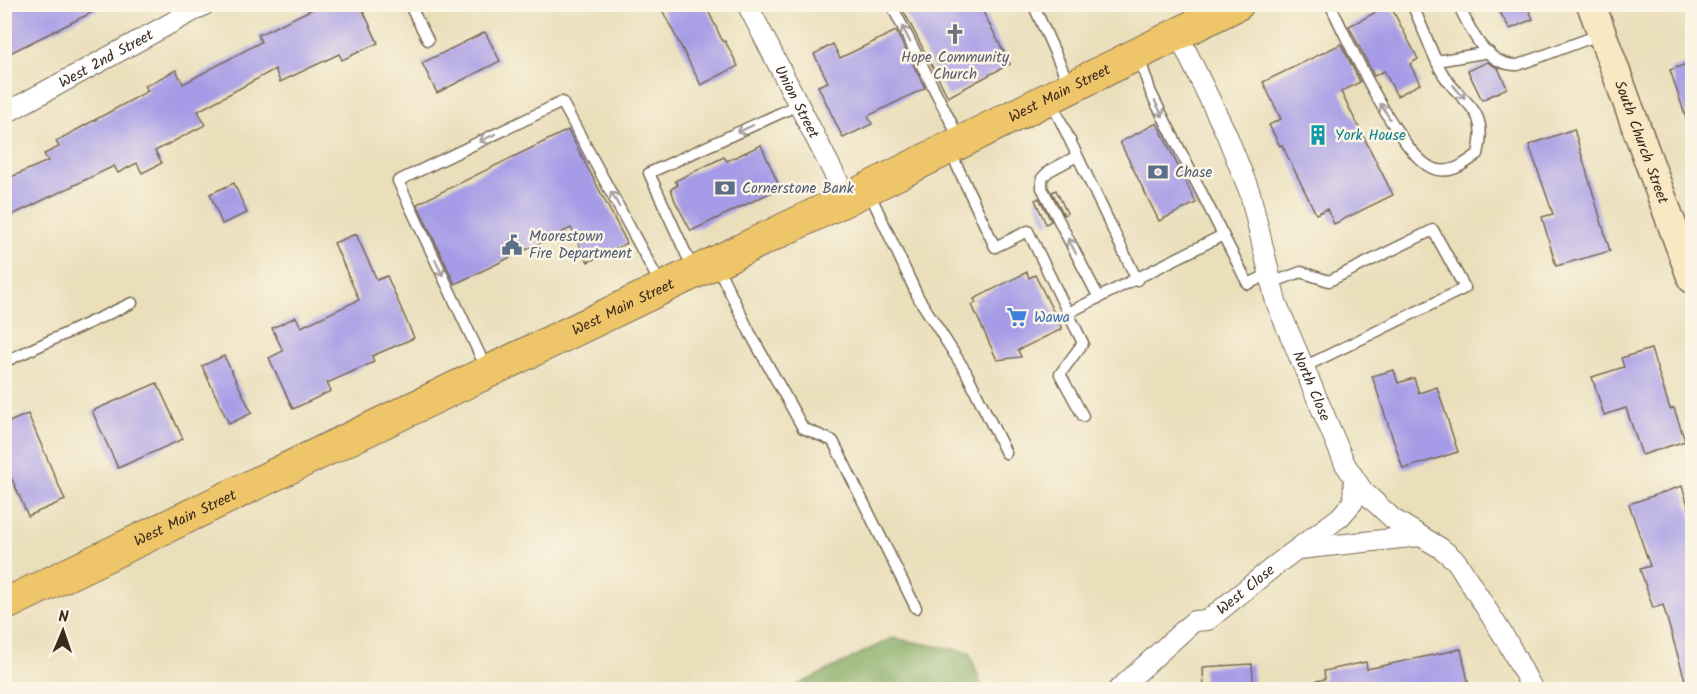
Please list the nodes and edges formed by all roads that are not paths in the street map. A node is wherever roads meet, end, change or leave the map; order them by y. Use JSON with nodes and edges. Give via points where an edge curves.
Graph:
{"nodes":[{"id":1,"x":206,"y":4,"type":"edge"},
{"id":2,"x":409,"y":4,"type":"edge"},
{"id":3,"x":747,"y":4,"type":"edge"},
{"id":4,"x":891,"y":4,"type":"edge"},
{"id":5,"x":1033,"y":4,"type":"edge"},
{"id":6,"x":1330,"y":4,"type":"edge"},
{"id":7,"x":1412,"y":4,"type":"edge"},
{"id":8,"x":1458,"y":4,"type":"edge"},
{"id":9,"x":1591,"y":4,"type":"edge"},
{"id":10,"x":1222,"y":8,"type":"edge"},
{"id":11,"x":1178,"y":34,"type":"junction"},
{"id":12,"x":1602,"y":34,"type":"junction"},
{"id":13,"x":428,"y":40,"type":"dead end"},
{"id":14,"x":1489,"y":52,"type":"junction"},
{"id":15,"x":1138,"y":54,"type":"junction"},
{"id":16,"x":1437,"y":61,"type":"junction"},
{"id":17,"x":1060,"y":93,"type":"junction"},
{"id":18,"x":798,"y":105,"type":"junction"},
{"id":19,"x":4,"y":114,"type":"edge"},
{"id":20,"x":955,"y":146,"type":"junction"},
{"id":21,"x":1077,"y":156,"type":"junction"},
{"id":22,"x":857,"y":194,"type":"junction"},
{"id":23,"x":1222,"y":235,"type":"junction"},
{"id":24,"x":705,"y":268,"type":"junction"},
{"id":25,"x":1270,"y":279,"type":"junction"},
{"id":26,"x":1692,"y":279,"type":"edge"},
{"id":27,"x":1137,"y":280,"type":"junction"},
{"id":28,"x":663,"y":288,"type":"junction"},
{"id":29,"x":1099,"y":298,"type":"junction"},
{"id":30,"x":132,"y":303,"type":"dead end"},
{"id":31,"x":1068,"y":313,"type":"junction"},
{"id":32,"x":4,"y":362,"type":"edge"},
{"id":33,"x":1304,"y":367,"type":"junction"},
{"id":34,"x":488,"y":372,"type":"junction"},
{"id":35,"x":1083,"y":416,"type":"dead end"},
{"id":36,"x":1006,"y":453,"type":"dead end"},
{"id":37,"x":1354,"y":479,"type":"junction"},
{"id":38,"x":1420,"y":536,"type":"junction"},
{"id":39,"x":1296,"y":550,"type":"junction"},
{"id":40,"x":4,"y":604,"type":"edge"},
{"id":41,"x":916,"y":608,"type":"dead end"},
{"id":42,"x":1141,"y":680,"type":"edge"},
{"id":43,"x":1536,"y":687,"type":"edge"},
{"id":44,"x":1118,"y":690,"type":"edge"}],
"edges":[{"from":1,"to":19,"type":"street","name":"West 2nd Street"},
{"from":2,"to":13,"type":"lane"},
{"from":3,"to":18,"type":"street","name":"Union Street"},
{"from":20,"to":4,"type":"lane","one_way":true},
{"from":5,"to":17,"type":"lane"},
{"from":16,"to":6,"type":"lane","one_way":true,"via":[[1475,111],[1483,133],[1478,154],[1456,170],[1433,169],[1416,157],[1366,78]]},
{"from":7,"to":16,"type":"lane"},
{"from":8,"to":14,"type":"lane","via":[[1478,45]]},
{"from":9,"to":12,"type":"main road","name":"South Church Street"},
{"from":10,"to":11,"type":"main road","name":"West Main Street"},
{"from":11,"to":15,"type":"main road","name":"West Main Street"},
{"from":11,"to":25,"type":"street","name":"North Close","via":[[1250,193]]},
{"from":12,"to":14,"type":"lane","via":[[1518,65],[1507,65]]},
{"from":12,"to":26,"type":"main road","name":"South Church Street"},
{"from":14,"to":16,"type":"lane"},
{"from":15,"to":17,"type":"main road","name":"West Main Street"},
{"from":15,"to":23,"type":"lane","one_way":true,"via":[[1151,93]]},
{"from":17,"to":20,"type":"main road","name":"West Main Street"},
{"from":17,"to":21,"type":"lane"},
{"from":18,"to":22,"type":"street","name":"Union Street"},
{"from":18,"to":24,"type":"lane","one_way":true,"via":[[649,173]]},
{"from":20,"to":22,"type":"main road","name":"West Main Street"},
{"from":20,"to":31,"type":"lane","via":[[995,247],[1028,231]]},
{"from":21,"to":27,"type":"lane"},
{"from":29,"to":21,"type":"lane","one_way":true,"via":[[1042,188],[1042,178],[1049,171]]},
{"from":22,"to":24,"type":"main road","name":"West Main Street"},
{"from":22,"to":36,"type":"lane","via":[[966,372]]},
{"from":23,"to":25,"type":"lane","via":[[1248,284]]},
{"from":23,"to":27,"type":"lane"},
{"from":24,"to":28,"type":"main road","name":"West Main Street"},
{"from":24,"to":41,"type":"lane","via":[[750,333],[803,428],[832,441]]},
{"from":25,"to":33,"type":"street","name":"North Close"},
{"from":25,"to":33,"type":"lane","via":[[1301,272],[1329,281],[1433,230],[1465,288]]},
{"from":27,"to":29,"type":"lane"},
{"from":28,"to":34,"type":"main road","name":"West Main Street"},
{"from":28,"to":34,"type":"lane","one_way":true,"via":[[562,102],[398,181]]},
{"from":29,"to":31,"type":"lane"},
{"from":30,"to":32,"type":"lane"},
{"from":31,"to":35,"type":"lane","via":[[1083,344],[1060,374]]},
{"from":33,"to":37,"type":"street","name":"North Close"},
{"from":34,"to":40,"type":"main road","name":"West Main Street"},
{"from":37,"to":38,"type":"street","name":"North Close","via":[[1394,519]]},
{"from":37,"to":39,"type":"street","name":"West Close","via":[[1353,502]]},
{"from":38,"to":39,"type":"street"},
{"from":38,"to":43,"type":"street","name":"North Close","via":[[1457,562]]},
{"from":39,"to":42,"type":"street","name":"West Close","via":[[1208,620],[1194,621]]},
{"from":42,"to":44,"type":"street","name":"West Close"}]}
